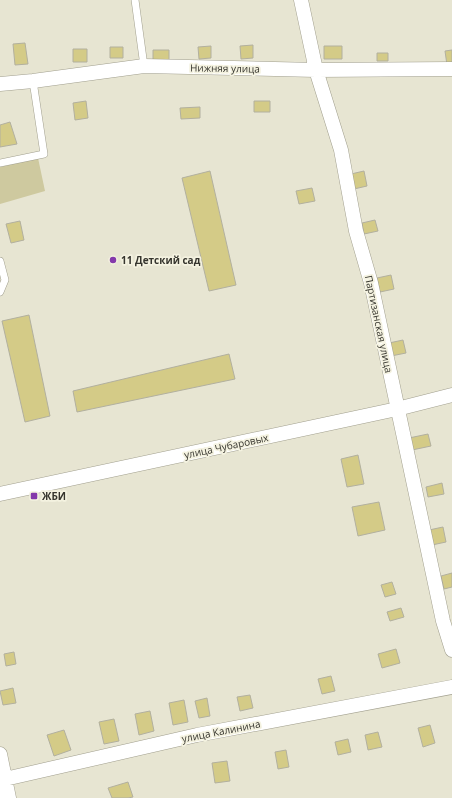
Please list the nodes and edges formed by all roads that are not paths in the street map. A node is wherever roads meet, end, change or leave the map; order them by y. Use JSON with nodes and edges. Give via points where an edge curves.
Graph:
{"nodes":[{"id":1,"x":134,"y":0,"type":"edge"},
{"id":2,"x":301,"y":0,"type":"edge"},
{"id":3,"x":144,"y":66,"type":"junction"},
{"id":4,"x":316,"y":70,"type":"junction"},
{"id":5,"x":452,"y":70,"type":"edge"},
{"id":6,"x":33,"y":81,"type":"junction"},
{"id":7,"x":0,"y":84,"type":"edge"},
{"id":8,"x":0,"y":163,"type":"edge"},
{"id":9,"x":0,"y":261,"type":"edge"},
{"id":10,"x":0,"y":292,"type":"edge"},
{"id":11,"x":452,"y":395,"type":"edge"},
{"id":12,"x":397,"y":409,"type":"junction"},
{"id":13,"x":0,"y":494,"type":"edge"},
{"id":14,"x":452,"y":650,"type":"edge"},
{"id":15,"x":452,"y":687,"type":"edge"},
{"id":16,"x":0,"y":754,"type":"edge"},
{"id":17,"x":3,"y":786,"type":"edge"},
{"id":18,"x":9,"y":798,"type":"edge"}],
"edges":[{"from":1,"to":3,"type":"lane"},
{"from":2,"to":4,"type":"street","name":"Партизанская улица"},
{"from":3,"to":4,"type":"street","name":"Нижняя улица"},
{"from":3,"to":6,"type":"street","name":"Нижняя улица"},
{"from":4,"to":5,"type":"street","name":"Нижняя улица"},
{"from":4,"to":12,"type":"street","name":"Партизанская улица","via":[[341,150],[356,231],[371,284]]},
{"from":6,"to":7,"type":"street","name":"Нижняя улица"},
{"from":6,"to":8,"type":"lane","via":[[44,154]]},
{"from":9,"to":10,"type":"lane","via":[[6,280]]},
{"from":11,"to":12,"type":"street","name":"улица Чубаровых"},
{"from":12,"to":13,"type":"street","name":"улица Чубаровых"},
{"from":12,"to":14,"type":"street","name":"Партизанская улица","via":[[443,621]]},
{"from":15,"to":17,"type":"street","name":"улица Калинина","via":[[197,735]]},
{"from":16,"to":17,"type":"street"},
{"from":17,"to":18,"type":"street"}]}
